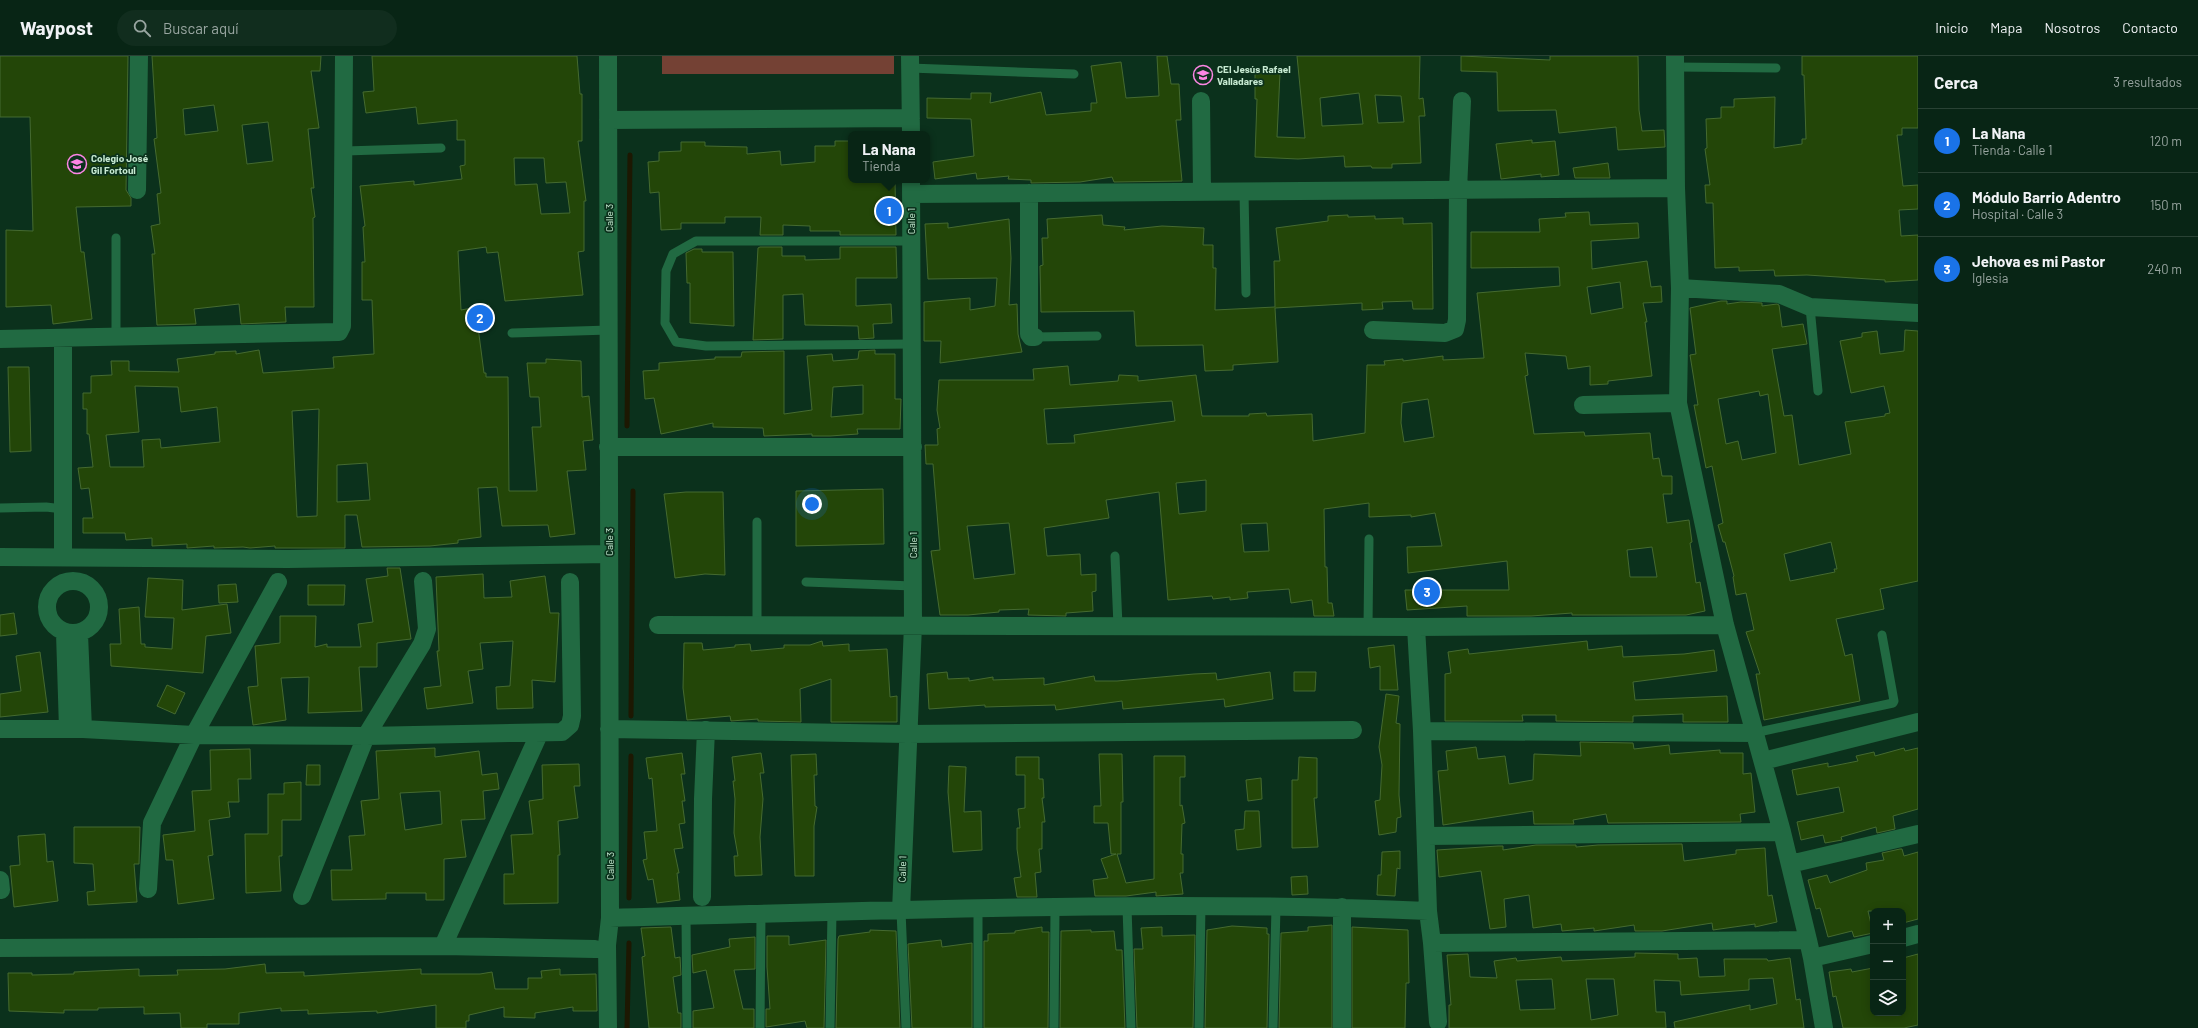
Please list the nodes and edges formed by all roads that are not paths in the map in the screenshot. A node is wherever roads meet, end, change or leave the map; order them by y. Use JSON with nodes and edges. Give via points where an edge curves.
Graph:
{"nodes":[{"id":1,"x":139,"y":56,"type":"edge"},
{"id":2,"x":344,"y":56,"type":"edge"},
{"id":3,"x":608,"y":56,"type":"edge"},
{"id":4,"x":910,"y":62,"type":"edge"},
{"id":5,"x":1676,"y":62,"type":"edge"},
{"id":6,"x":1776,"y":68,"type":"dead end"},
{"id":7,"x":1074,"y":74,"type":"dead end"},
{"id":8,"x":1201,"y":101,"type":"dead end"},
{"id":9,"x":1462,"y":101,"type":"dead end"},
{"id":10,"x":608,"y":120,"type":"junction"},
{"id":11,"x":911,"y":126,"type":"edge"},
{"id":12,"x":441,"y":148,"type":"dead end"},
{"id":13,"x":345,"y":151,"type":"junction"},
{"id":14,"x":911,"y":187,"type":"edge"},
{"id":15,"x":1676,"y":188,"type":"junction"},
{"id":16,"x":137,"y":190,"type":"dead end"},
{"id":17,"x":1458,"y":190,"type":"junction"},
{"id":18,"x":1202,"y":192,"type":"junction"},
{"id":19,"x":1244,"y":192,"type":"junction"},
{"id":20,"x":1029,"y":194,"type":"junction"},
{"id":21,"x":116,"y":238,"type":"dead end"},
{"id":22,"x":911,"y":242,"type":"junction"},
{"id":23,"x":1680,"y":288,"type":"junction"},
{"id":24,"x":1246,"y":293,"type":"dead end"},
{"id":25,"x":1810,"y":307,"type":"junction"},
{"id":26,"x":1918,"y":313,"type":"edge"},
{"id":27,"x":609,"y":330,"type":"junction"},
{"id":28,"x":1373,"y":330,"type":"dead end"},
{"id":29,"x":512,"y":333,"type":"dead end"},
{"id":30,"x":1097,"y":336,"type":"dead end"},
{"id":31,"x":1035,"y":337,"type":"joint"},
{"id":32,"x":63,"y":338,"type":"junction"},
{"id":33,"x":116,"y":338,"type":"junction"},
{"id":34,"x":0,"y":339,"type":"edge"},
{"id":35,"x":912,"y":344,"type":"junction"},
{"id":36,"x":1818,"y":391,"type":"dead end"},
{"id":37,"x":1678,"y":403,"type":"junction"},
{"id":38,"x":1583,"y":405,"type":"dead end"},
{"id":39,"x":608,"y":447,"type":"junction"},
{"id":40,"x":913,"y":447,"type":"junction"},
{"id":41,"x":0,"y":508,"type":"edge"},
{"id":42,"x":63,"y":509,"type":"junction"},
{"id":43,"x":757,"y":522,"type":"dead end"},
{"id":44,"x":1369,"y":539,"type":"dead end"},
{"id":45,"x":609,"y":554,"type":"junction"},
{"id":46,"x":1115,"y":556,"type":"dead end"},
{"id":47,"x":0,"y":557,"type":"edge"},
{"id":48,"x":63,"y":557,"type":"junction"},
{"id":49,"x":423,"y":581,"type":"dead end"},
{"id":50,"x":278,"y":582,"type":"dead end"},
{"id":51,"x":570,"y":582,"type":"dead end"},
{"id":52,"x":806,"y":582,"type":"dead end"},
{"id":53,"x":913,"y":586,"type":"junction"},
{"id":54,"x":658,"y":625,"type":"dead end"},
{"id":55,"x":757,"y":625,"type":"junction"},
{"id":56,"x":914,"y":625,"type":"junction"},
{"id":57,"x":1118,"y":626,"type":"junction"},
{"id":58,"x":1725,"y":626,"type":"junction"},
{"id":59,"x":1368,"y":627,"type":"junction"},
{"id":60,"x":1416,"y":627,"type":"junction"},
{"id":61,"x":72,"y":634,"type":"dead end"},
{"id":62,"x":1882,"y":635,"type":"dead end"},
{"id":63,"x":1918,"y":722,"type":"edge"},
{"id":64,"x":0,"y":729,"type":"edge"},
{"id":65,"x":76,"y":729,"type":"junction"},
{"id":66,"x":609,"y":729,"type":"junction"},
{"id":67,"x":706,"y":730,"type":"junction"},
{"id":68,"x":1353,"y":730,"type":"dead end"},
{"id":69,"x":1422,"y":731,"type":"junction"},
{"id":70,"x":1754,"y":733,"type":"junction"},
{"id":71,"x":538,"y":734,"type":"junction"},
{"id":72,"x":907,"y":734,"type":"junction"},
{"id":73,"x":194,"y":736,"type":"junction"},
{"id":74,"x":366,"y":736,"type":"junction"},
{"id":75,"x":1763,"y":761,"type":"junction"},
{"id":76,"x":1782,"y":832,"type":"junction"},
{"id":77,"x":1918,"y":834,"type":"edge"},
{"id":78,"x":1426,"y":836,"type":"junction"},
{"id":79,"x":1790,"y":864,"type":"junction"},
{"id":80,"x":148,"y":889,"type":"dead end"},
{"id":81,"x":302,"y":896,"type":"dead end"},
{"id":82,"x":702,"y":897,"type":"dead end"},
{"id":83,"x":1202,"y":905,"type":"junction"},
{"id":84,"x":1127,"y":907,"type":"junction"},
{"id":85,"x":1276,"y":907,"type":"junction"},
{"id":86,"x":1342,"y":907,"type":"junction"},
{"id":87,"x":1055,"y":908,"type":"junction"},
{"id":88,"x":978,"y":909,"type":"junction"},
{"id":89,"x":901,"y":911,"type":"junction"},
{"id":90,"x":1428,"y":911,"type":"junction"},
{"id":91,"x":832,"y":912,"type":"junction"},
{"id":92,"x":761,"y":914,"type":"junction"},
{"id":93,"x":686,"y":916,"type":"junction"},
{"id":94,"x":610,"y":918,"type":"junction"},
{"id":95,"x":1918,"y":934,"type":"edge"},
{"id":96,"x":1906,"y":937,"type":"edge"},
{"id":97,"x":1808,"y":940,"type":"junction"},
{"id":98,"x":1432,"y":943,"type":"junction"},
{"id":99,"x":1870,"y":945,"type":"edge"},
{"id":100,"x":443,"y":946,"type":"junction"},
{"id":101,"x":0,"y":948,"type":"edge"},
{"id":102,"x":595,"y":949,"type":"dead end"},
{"id":103,"x":1812,"y":958,"type":"junction"},
{"id":104,"x":1438,"y":1022,"type":"dead end"},
{"id":105,"x":608,"y":1028,"type":"edge"},
{"id":106,"x":687,"y":1028,"type":"edge"},
{"id":107,"x":760,"y":1028,"type":"edge"},
{"id":108,"x":830,"y":1028,"type":"edge"},
{"id":109,"x":906,"y":1028,"type":"edge"},
{"id":110,"x":978,"y":1028,"type":"edge"},
{"id":111,"x":1054,"y":1028,"type":"edge"},
{"id":112,"x":1131,"y":1028,"type":"edge"},
{"id":113,"x":1199,"y":1028,"type":"edge"},
{"id":114,"x":1273,"y":1028,"type":"edge"},
{"id":115,"x":1342,"y":1028,"type":"edge"},
{"id":116,"x":1824,"y":1028,"type":"edge"}],
"edges":[{"from":1,"to":16,"type":"street"},
{"from":2,"to":13,"type":"street"},
{"from":3,"to":10,"type":"street","name":"Calle 3"},
{"from":4,"to":7,"type":"lane"},
{"from":4,"to":11,"type":"street"},
{"from":5,"to":6,"type":"lane"},
{"from":5,"to":15,"type":"street"},
{"from":8,"to":18,"type":"street"},
{"from":9,"to":17,"type":"street"},
{"from":10,"to":11,"type":"street"},
{"from":10,"to":27,"type":"street","name":"Calle 3"},
{"from":12,"to":13,"type":"lane"},
{"from":13,"to":33,"type":"street","via":[[342,326],[339,332]]},
{"from":14,"to":20,"type":"street"},
{"from":14,"to":22,"type":"street","name":"Calle 1"},
{"from":15,"to":17,"type":"street"},
{"from":15,"to":23,"type":"street"},
{"from":17,"to":19,"type":"street"},
{"from":17,"to":28,"type":"street","via":[[1458,320],[1455,329],[1446,334]]},
{"from":18,"to":19,"type":"street"},
{"from":18,"to":20,"type":"street"},
{"from":19,"to":24,"type":"lane"},
{"from":20,"to":31,"type":"street","via":[[1029,334]]},
{"from":21,"to":33,"type":"lane"},
{"from":22,"to":35,"type":"street","name":"Calle 1"},
{"from":22,"to":35,"type":"lane","via":[[696,241],[673,254],[670,260],[666,271],[665,323],[676,342],[706,346]]},
{"from":23,"to":25,"type":"street","via":[[1779,294]]},
{"from":23,"to":37,"type":"street"},
{"from":25,"to":26,"type":"street"},
{"from":25,"to":36,"type":"lane"},
{"from":27,"to":29,"type":"lane"},
{"from":27,"to":39,"type":"street","name":"Calle 3"},
{"from":30,"to":31,"type":"lane"},
{"from":32,"to":33,"type":"street"},
{"from":32,"to":34,"type":"street"},
{"from":32,"to":42,"type":"street"},
{"from":35,"to":40,"type":"street","name":"Calle 1"},
{"from":37,"to":38,"type":"street"},
{"from":37,"to":58,"type":"street"},
{"from":39,"to":40,"type":"street"},
{"from":39,"to":45,"type":"street","name":"Calle 3"},
{"from":40,"to":53,"type":"street","name":"Calle 1"},
{"from":41,"to":42,"type":"lane"},
{"from":42,"to":48,"type":"street"},
{"from":43,"to":55,"type":"lane"},
{"from":44,"to":59,"type":"lane"},
{"from":45,"to":48,"type":"street","via":[[288,559]]},
{"from":45,"to":66,"type":"street","name":"Calle 3"},
{"from":46,"to":57,"type":"lane"},
{"from":47,"to":48,"type":"street"},
{"from":49,"to":74,"type":"street","via":[[427,629],[422,644]]},
{"from":50,"to":73,"type":"street"},
{"from":51,"to":71,"type":"street","via":[[572,716],[570,725],[562,732]]},
{"from":52,"to":53,"type":"lane"},
{"from":53,"to":56,"type":"street","name":"Calle 1"},
{"from":54,"to":55,"type":"street"},
{"from":55,"to":56,"type":"street"},
{"from":56,"to":57,"type":"street"},
{"from":56,"to":72,"type":"street","name":"Calle 1"},
{"from":57,"to":59,"type":"street"},
{"from":58,"to":60,"type":"street"},
{"from":58,"to":70,"type":"street"},
{"from":59,"to":60,"type":"street"},
{"from":60,"to":69,"type":"street"},
{"from":61,"to":65,"type":"street"},
{"from":62,"to":70,"type":"lane","via":[[1894,701],[1892,703]]},
{"from":63,"to":75,"type":"street"},
{"from":64,"to":65,"type":"street"},
{"from":65,"to":73,"type":"street"},
{"from":66,"to":67,"type":"street"},
{"from":66,"to":94,"type":"street","name":"Calle 3"},
{"from":67,"to":72,"type":"street"},
{"from":67,"to":82,"type":"street"},
{"from":68,"to":72,"type":"street"},
{"from":69,"to":70,"type":"street"},
{"from":69,"to":78,"type":"street"},
{"from":70,"to":75,"type":"street"},
{"from":71,"to":74,"type":"street"},
{"from":71,"to":100,"type":"street"},
{"from":72,"to":89,"type":"street","name":"Calle 1"},
{"from":73,"to":74,"type":"street"},
{"from":73,"to":80,"type":"street","via":[[152,823]]},
{"from":74,"to":81,"type":"street"},
{"from":75,"to":76,"type":"street"},
{"from":76,"to":78,"type":"street"},
{"from":76,"to":79,"type":"street"},
{"from":77,"to":79,"type":"street"},
{"from":78,"to":90,"type":"street"},
{"from":79,"to":97,"type":"street"},
{"from":83,"to":84,"type":"street"},
{"from":83,"to":85,"type":"street"},
{"from":83,"to":113,"type":"lane"},
{"from":84,"to":87,"type":"street"},
{"from":84,"to":112,"type":"lane"},
{"from":85,"to":86,"type":"street"},
{"from":85,"to":114,"type":"lane"},
{"from":86,"to":90,"type":"street"},
{"from":86,"to":115,"type":"street"},
{"from":87,"to":88,"type":"street"},
{"from":87,"to":111,"type":"lane"},
{"from":88,"to":89,"type":"street"},
{"from":88,"to":110,"type":"lane"},
{"from":89,"to":91,"type":"street"},
{"from":89,"to":109,"type":"lane"},
{"from":90,"to":98,"type":"street"},
{"from":91,"to":92,"type":"street"},
{"from":91,"to":108,"type":"lane"},
{"from":92,"to":93,"type":"street"},
{"from":92,"to":107,"type":"lane"},
{"from":93,"to":94,"type":"street"},
{"from":93,"to":106,"type":"lane"},
{"from":94,"to":105,"type":"street","name":"Calle 3","via":[[607,945]]},
{"from":95,"to":96,"type":"street"},
{"from":97,"to":98,"type":"street"},
{"from":97,"to":103,"type":"street"},
{"from":98,"to":104,"type":"street"},
{"from":99,"to":103,"type":"street"},
{"from":100,"to":101,"type":"street"},
{"from":100,"to":102,"type":"street"},
{"from":103,"to":116,"type":"street"}]}
